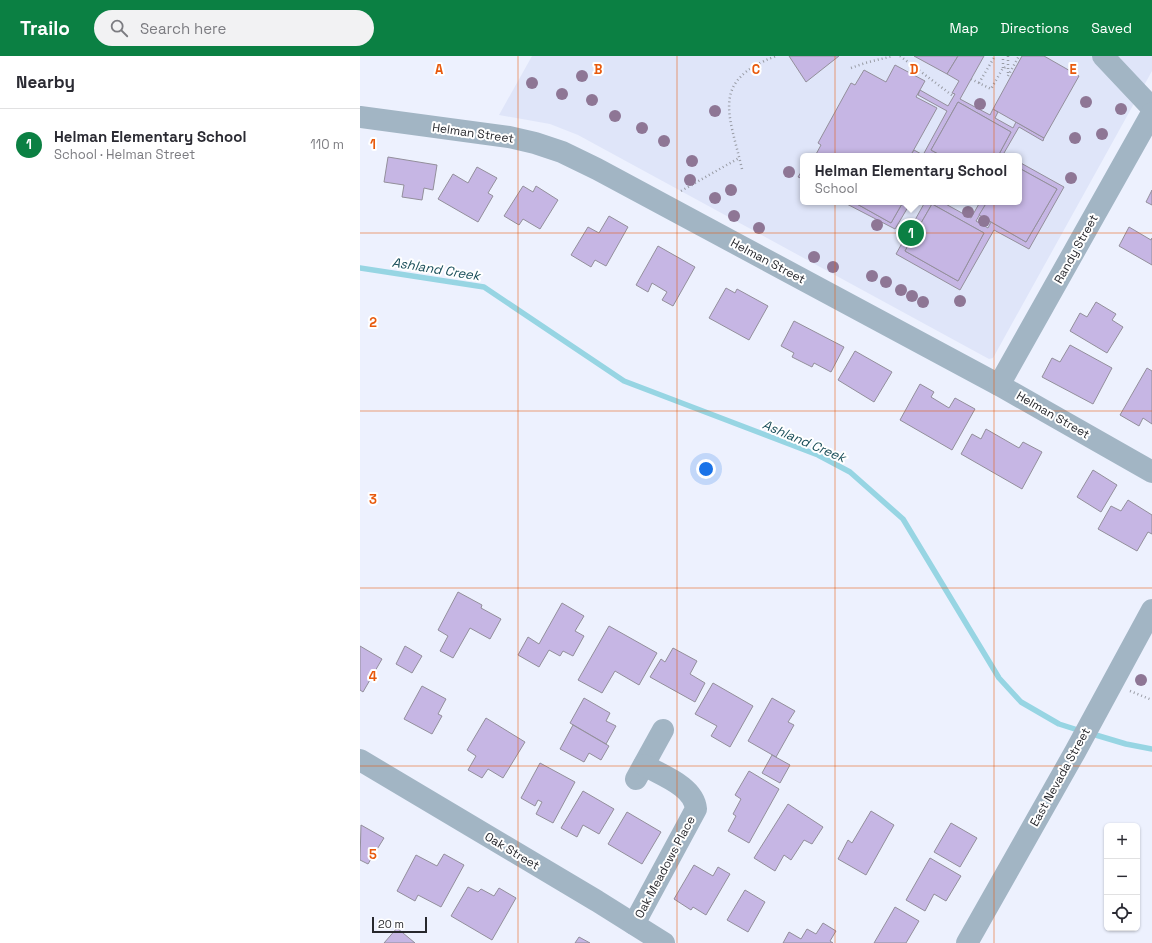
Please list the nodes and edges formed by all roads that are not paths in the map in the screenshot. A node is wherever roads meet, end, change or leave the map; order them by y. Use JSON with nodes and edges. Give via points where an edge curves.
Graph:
{"nodes":[{"id":1,"x":1103,"y":56,"type":"edge"},
{"id":2,"x":1152,"y":108,"type":"edge"},
{"id":3,"x":1152,"y":113,"type":"edge"},
{"id":4,"x":360,"y":117,"type":"edge"},
{"id":5,"x":999,"y":385,"type":"junction"},
{"id":6,"x":1152,"y":472,"type":"edge"},
{"id":7,"x":1152,"y":610,"type":"edge"},
{"id":8,"x":663,"y":730,"type":"dead end"},
{"id":9,"x":360,"y":760,"type":"edge"},
{"id":10,"x":634,"y":924,"type":"junction"},
{"id":11,"x":664,"y":943,"type":"edge"},
{"id":12,"x":967,"y":943,"type":"edge"}],
"edges":[{"from":1,"to":2,"type":"street"},
{"from":3,"to":5,"type":"street","name":"Randy Street"},
{"from":4,"to":5,"type":"street","name":"Helman Street","via":[[509,137],[562,152]]},
{"from":5,"to":6,"type":"street","name":"Helman Street"},
{"from":7,"to":12,"type":"street","name":"East Nevada Street"},
{"from":8,"to":10,"type":"street","name":"Oak Meadows Place","via":[[640,772],[681,786],[691,795],[696,809]]},
{"from":9,"to":10,"type":"street","name":"Oak Street"},
{"from":10,"to":11,"type":"street","name":"Oak Street"}]}
